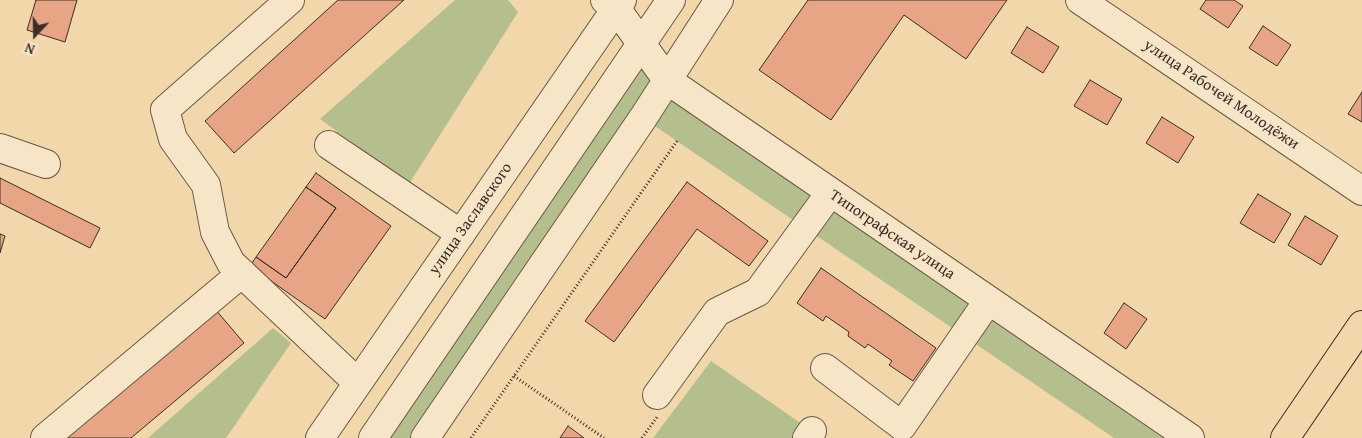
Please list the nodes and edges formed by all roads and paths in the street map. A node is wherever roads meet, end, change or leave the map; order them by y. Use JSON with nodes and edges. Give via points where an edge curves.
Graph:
{"nodes":[{"id":1,"x":290,"y":0,"type":"edge"},
{"id":2,"x":671,"y":0,"type":"edge"},
{"id":3,"x":719,"y":0,"type":"edge"},
{"id":4,"x":1080,"y":0,"type":"edge"},
{"id":5,"x":614,"y":3,"type":"edge"},
{"id":6,"x":640,"y":42,"type":"junction"},
{"id":7,"x":667,"y":80,"type":"junction"},
{"id":8,"x":677,"y":141,"type":"dead end"},
{"id":9,"x":329,"y":145,"type":"dead end"},
{"id":10,"x":0,"y":148,"type":"edge"},
{"id":11,"x":46,"y":164,"type":"dead end"},
{"id":12,"x":1362,"y":191,"type":"edge"},
{"id":13,"x":830,"y":193,"type":"junction"},
{"id":14,"x":460,"y":234,"type":"junction"},
{"id":15,"x":242,"y":273,"type":"junction"},
{"id":16,"x":988,"y":301,"type":"junction"},
{"id":17,"x":1362,"y":325,"type":"edge"},
{"id":18,"x":825,"y":368,"type":"dead end"},
{"id":19,"x":514,"y":376,"type":"junction"},
{"id":20,"x":358,"y":383,"type":"junction"},
{"id":21,"x":657,"y":395,"type":"dead end"},
{"id":22,"x":898,"y":432,"type":"edge"},
{"id":23,"x":45,"y":438,"type":"edge"},
{"id":24,"x":320,"y":438,"type":"edge"},
{"id":25,"x":374,"y":438,"type":"edge"},
{"id":26,"x":425,"y":438,"type":"edge"},
{"id":27,"x":472,"y":438,"type":"edge"},
{"id":28,"x":604,"y":438,"type":"edge"},
{"id":29,"x":1190,"y":438,"type":"edge"},
{"id":30,"x":1285,"y":438,"type":"edge"}],
"edges":[{"from":1,"to":15,"type":"street","via":[[165,110],[173,139],[206,185],[215,232],[231,263]]},
{"from":2,"to":6,"type":"street"},
{"from":3,"to":7,"type":"street"},
{"from":4,"to":12,"type":"street","name":"улица Рабочей Молодёжи"},
{"from":5,"to":6,"type":"street","name":"Типографская улица"},
{"from":5,"to":14,"type":"street","name":"улица Заславского"},
{"from":6,"to":7,"type":"street","name":"Типографская улица"},
{"from":6,"to":25,"type":"street"},
{"from":7,"to":13,"type":"street","name":"Типографская улица"},
{"from":7,"to":26,"type":"street"},
{"from":8,"to":19,"type":"path"},
{"from":9,"to":14,"type":"street"},
{"from":10,"to":11,"type":"street"},
{"from":13,"to":16,"type":"street","name":"Типографская улица"},
{"from":13,"to":21,"type":"street","via":[[758,292],[717,312]]},
{"from":14,"to":20,"type":"street","name":"улица Заславского"},
{"from":15,"to":20,"type":"street"},
{"from":15,"to":23,"type":"street"},
{"from":16,"to":22,"type":"street"},
{"from":16,"to":29,"type":"street","name":"Типографская улица"},
{"from":17,"to":30,"type":"main road"},
{"from":18,"to":22,"type":"street"},
{"from":19,"to":27,"type":"path"},
{"from":19,"to":28,"type":"path"},
{"from":20,"to":24,"type":"street","name":"улица Заславского"}]}
